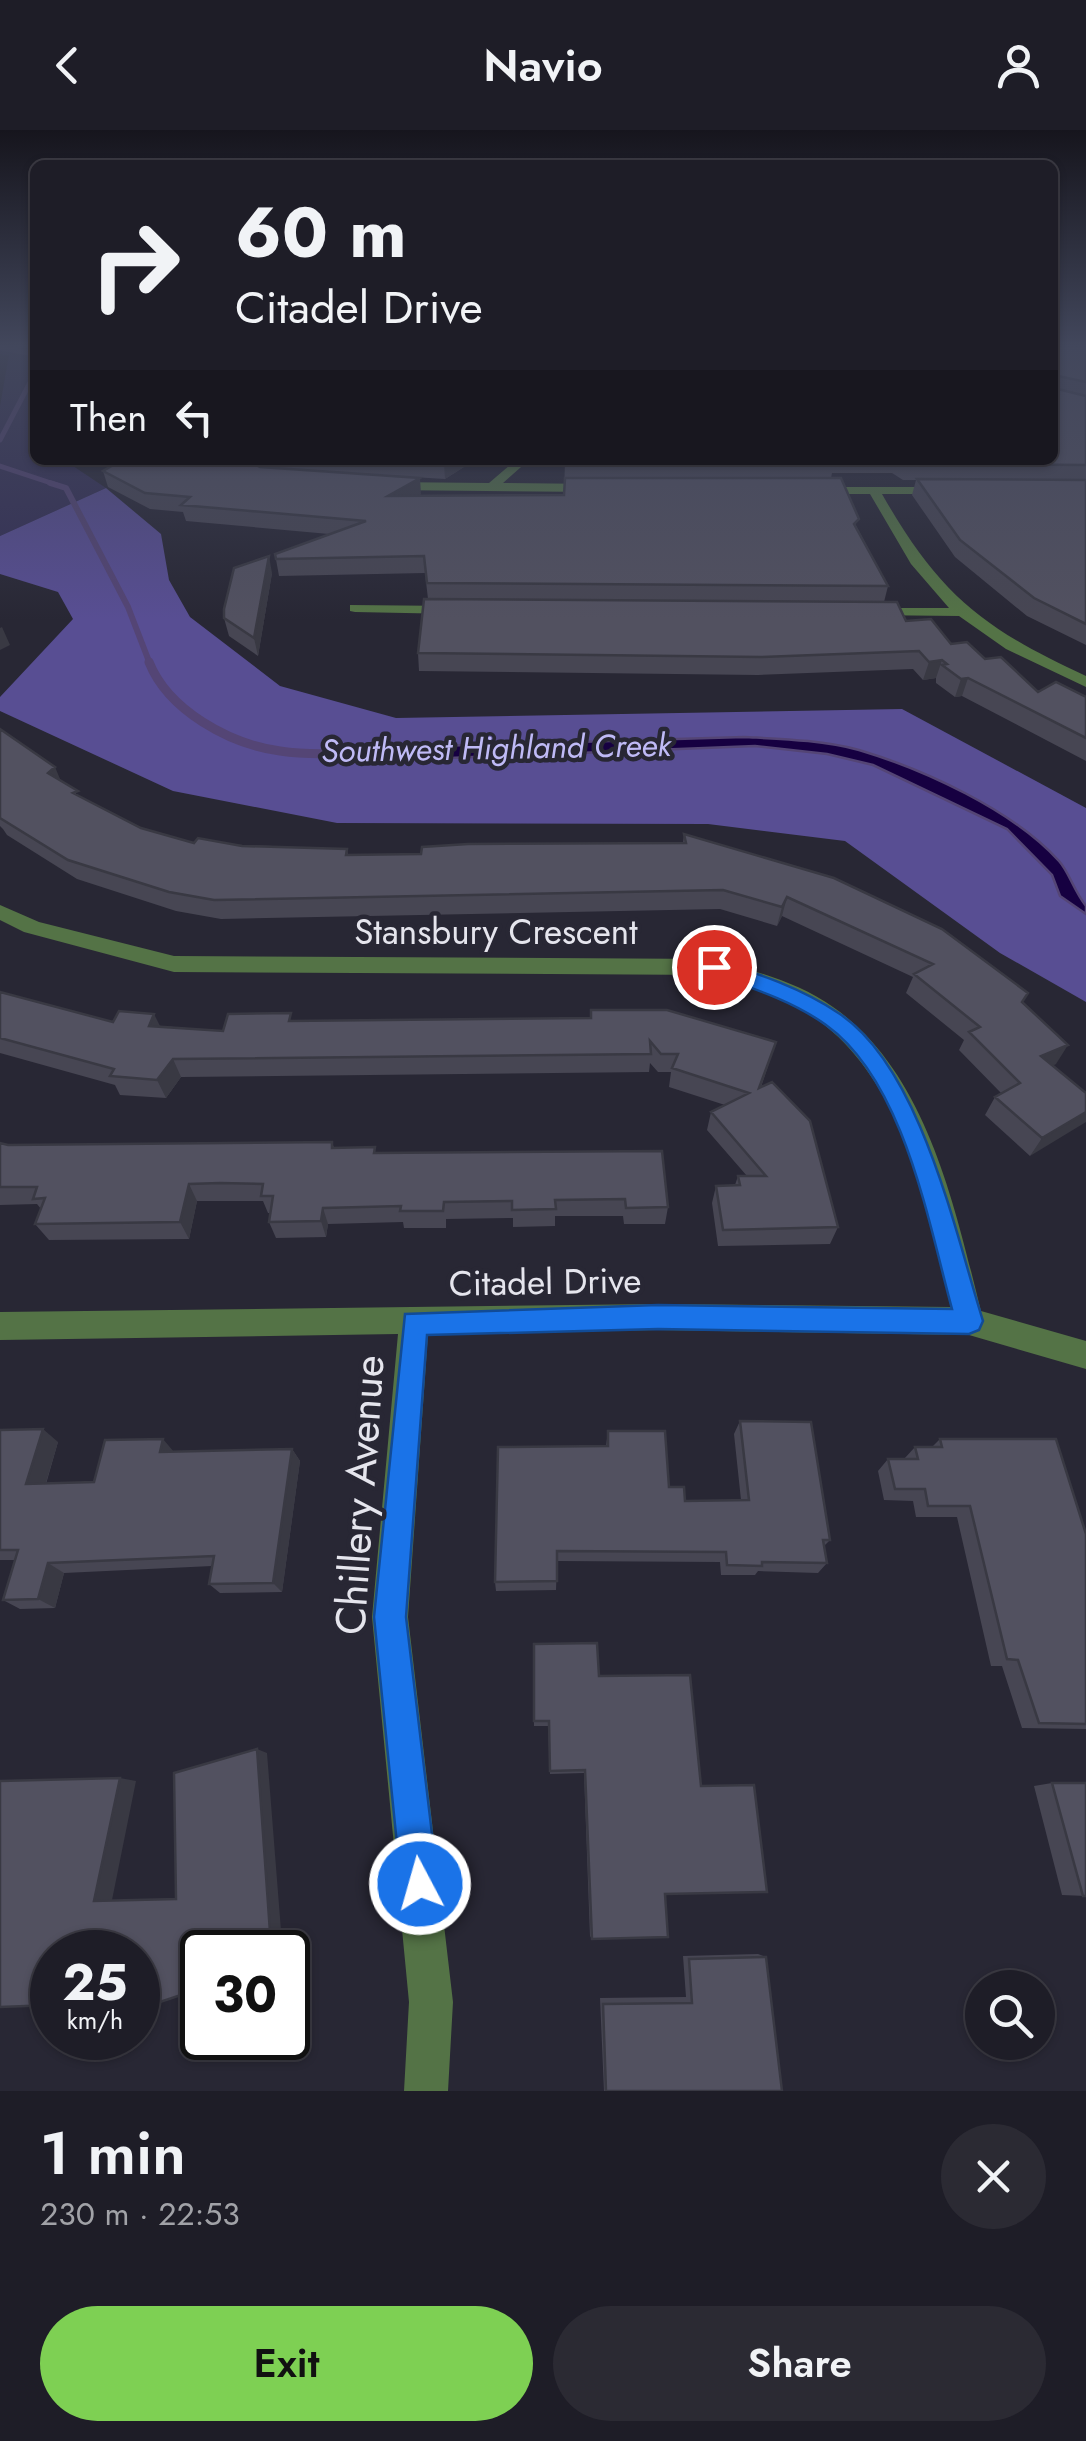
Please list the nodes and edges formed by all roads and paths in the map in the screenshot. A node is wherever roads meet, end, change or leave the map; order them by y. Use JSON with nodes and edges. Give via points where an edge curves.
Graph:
{"nodes":[{"id":1,"x":517,"y":465,"type":"edge"},
{"id":2,"x":374,"y":485,"type":"edge"},
{"id":3,"x":492,"y":486,"type":"junction"},
{"id":4,"x":606,"y":488,"type":"edge"},
{"id":5,"x":970,"y":489,"type":"edge"},
{"id":6,"x":798,"y":490,"type":"edge"},
{"id":7,"x":874,"y":490,"type":"junction"},
{"id":8,"x":355,"y":608,"type":"dead end"},
{"id":9,"x":472,"y":610,"type":"edge"},
{"id":10,"x":859,"y":612,"type":"edge"},
{"id":11,"x":958,"y":612,"type":"junction"},
{"id":12,"x":1086,"y":682,"type":"edge"},
{"id":13,"x":0,"y":912,"type":"edge"},
{"id":14,"x":969,"y":1321,"type":"junction"},
{"id":15,"x":414,"y":1322,"type":"junction"},
{"id":16,"x":0,"y":1326,"type":"edge"},
{"id":17,"x":1086,"y":1355,"type":"edge"},
{"id":18,"x":426,"y":2091,"type":"edge"}],
"edges":[{"from":1,"to":3,"type":"street"},
{"from":2,"to":3,"type":"street"},
{"from":3,"to":4,"type":"street"},
{"from":5,"to":7,"type":"street"},
{"from":6,"to":7,"type":"street"},
{"from":7,"to":11,"type":"street","via":[[916,566]]},
{"from":8,"to":9,"type":"street"},
{"from":10,"to":11,"type":"street"},
{"from":11,"to":12,"type":"street"},
{"from":13,"to":14,"type":"street","name":"Stansbury Crescent","via":[[32,927],[174,964],[714,967],[791,994],[836,1021],[900,1106]]},
{"from":14,"to":15,"type":"street","name":"Citadel Drive"},
{"from":14,"to":17,"type":"street","name":"Citadel Drive"},
{"from":15,"to":16,"type":"street","name":"Citadel Drive"},
{"from":15,"to":18,"type":"street","name":"Chillery Avenue","via":[[390,1617],[431,2002]]}]}
